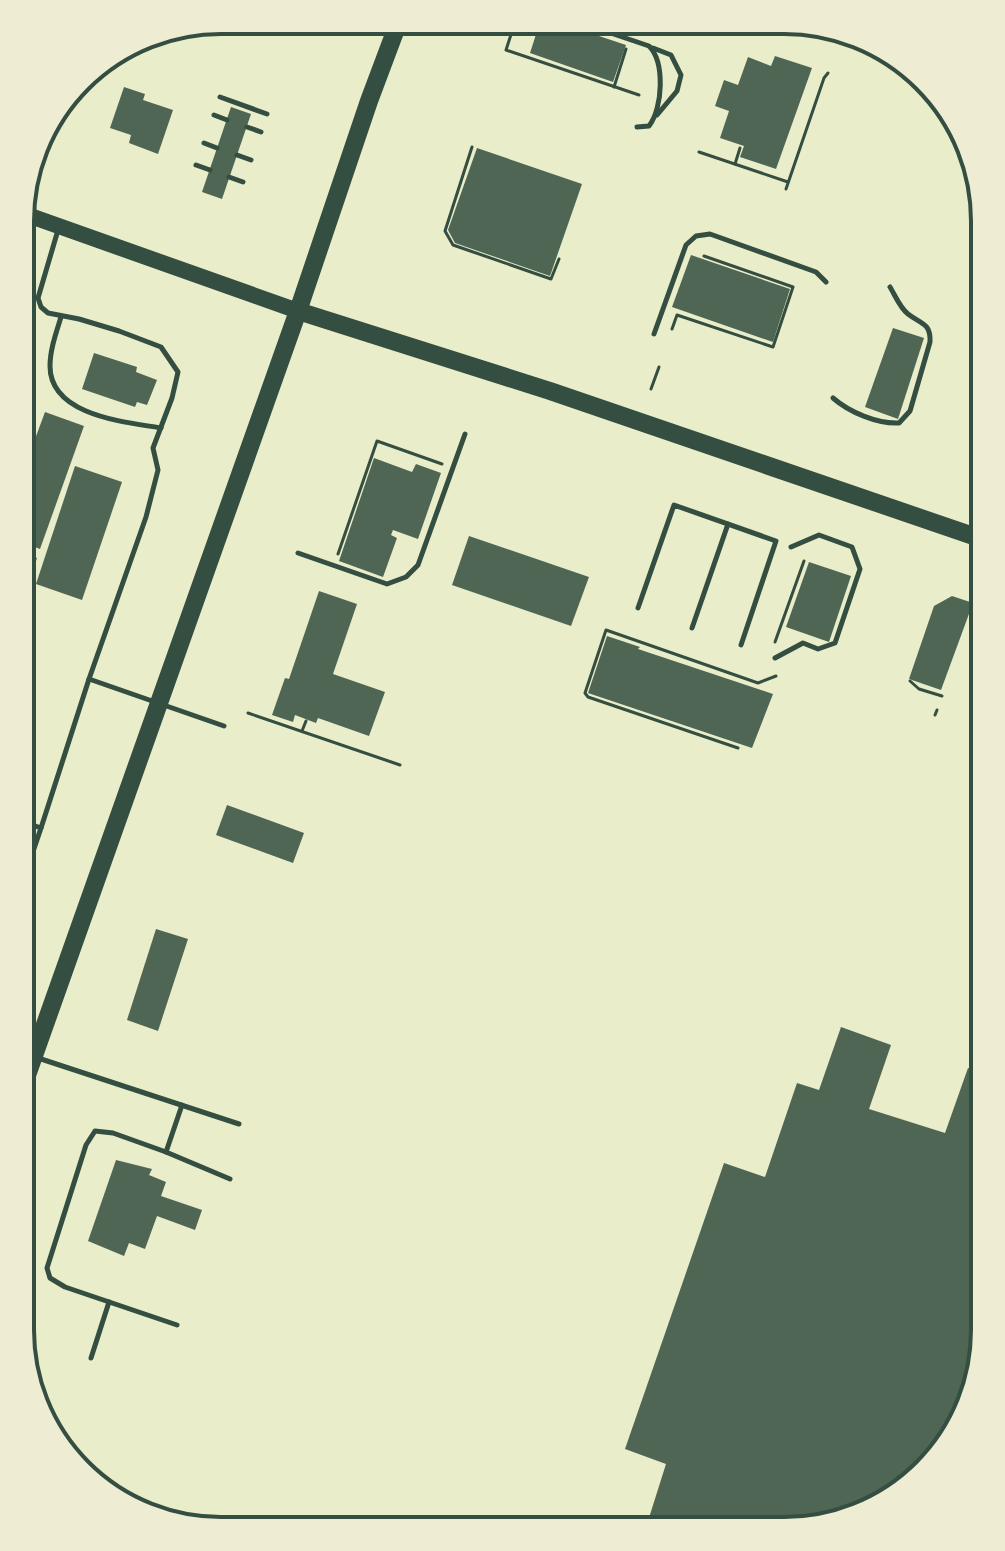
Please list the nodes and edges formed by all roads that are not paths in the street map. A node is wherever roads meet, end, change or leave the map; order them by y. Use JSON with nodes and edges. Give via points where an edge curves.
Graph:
{"nodes":[{"id":1,"x":394,"y":34,"type":"edge"},
{"id":2,"x":614,"y":34,"type":"edge"},
{"id":3,"x":649,"y":46,"type":"junction"},
{"id":4,"x":220,"y":97,"type":"dead end"},
{"id":5,"x":267,"y":114,"type":"dead end"},
{"id":6,"x":214,"y":115,"type":"dead end"},
{"id":7,"x":656,"y":116,"type":"junction"},
{"id":8,"x":227,"y":120,"type":"dead end"},
{"id":9,"x":247,"y":127,"type":"dead end"},
{"id":10,"x":637,"y":127,"type":"dead end"},
{"id":11,"x":261,"y":132,"type":"dead end"},
{"id":12,"x":204,"y":143,"type":"dead end"},
{"id":13,"x":217,"y":148,"type":"dead end"},
{"id":14,"x":237,"y":155,"type":"dead end"},
{"id":15,"x":251,"y":160,"type":"dead end"},
{"id":16,"x":196,"y":165,"type":"dead end"},
{"id":17,"x":210,"y":170,"type":"dead end"},
{"id":18,"x":229,"y":177,"type":"dead end"},
{"id":19,"x":243,"y":182,"type":"dead end"},
{"id":20,"x":34,"y":218,"type":"edge"},
{"id":21,"x":59,"y":227,"type":"junction"},
{"id":22,"x":826,"y":282,"type":"dead end"},
{"id":23,"x":890,"y":287,"type":"dead end"},
{"id":24,"x":298,"y":311,"type":"junction"},
{"id":25,"x":61,"y":317,"type":"junction"},
{"id":26,"x":654,"y":334,"type":"dead end"},
{"id":27,"x":833,"y":398,"type":"dead end"},
{"id":28,"x":161,"y":428,"type":"junction"},
{"id":29,"x":465,"y":434,"type":"dead end"},
{"id":30,"x":728,"y":524,"type":"junction"},
{"id":31,"x":971,"y":535,"type":"edge"},
{"id":32,"x":791,"y":547,"type":"dead end"},
{"id":33,"x":298,"y":553,"type":"dead end"},
{"id":34,"x":638,"y":608,"type":"dead end"},
{"id":35,"x":692,"y":628,"type":"dead end"},
{"id":36,"x":741,"y":645,"type":"dead end"},
{"id":37,"x":775,"y":658,"type":"dead end"},
{"id":38,"x":89,"y":679,"type":"junction"},
{"id":39,"x":159,"y":704,"type":"junction"},
{"id":40,"x":224,"y":726,"type":"dead end"},
{"id":41,"x":34,"y":826,"type":"edge"},
{"id":42,"x":41,"y":828,"type":"junction"},
{"id":43,"x":34,"y":849,"type":"edge"},
{"id":44,"x":34,"y":1053,"type":"edge"},
{"id":45,"x":34,"y":1056,"type":"edge"},
{"id":46,"x":182,"y":1105,"type":"junction"},
{"id":47,"x":239,"y":1124,"type":"dead end"},
{"id":48,"x":166,"y":1152,"type":"junction"},
{"id":49,"x":230,"y":1179,"type":"dead end"},
{"id":50,"x":109,"y":1302,"type":"junction"},
{"id":51,"x":177,"y":1325,"type":"dead end"},
{"id":52,"x":91,"y":1358,"type":"dead end"}],
"edges":[{"from":1,"to":24,"type":"main road"},
{"from":2,"to":3,"type":"lane"},
{"from":3,"to":7,"type":"lane","via":[[658,61]]},
{"from":3,"to":7,"type":"lane","via":[[671,55],[681,75],[677,91]]},
{"from":4,"to":5,"type":"lane"},
{"from":6,"to":8,"type":"lane"},
{"from":7,"to":10,"type":"lane","via":[[649,126]]},
{"from":9,"to":11,"type":"lane"},
{"from":12,"to":13,"type":"lane"},
{"from":14,"to":15,"type":"lane"},
{"from":16,"to":17,"type":"lane"},
{"from":18,"to":19,"type":"lane"},
{"from":20,"to":21,"type":"main road"},
{"from":21,"to":24,"type":"main road"},
{"from":21,"to":25,"type":"lane","via":[[38,298],[48,313]]},
{"from":22,"to":26,"type":"lane","via":[[816,272],[710,234],[696,236],[686,245]]},
{"from":23,"to":27,"type":"lane","via":[[930,333],[910,411],[899,423],[889,423],[845,408]]},
{"from":24,"to":31,"type":"main road"},
{"from":24,"to":39,"type":"main road"},
{"from":25,"to":28,"type":"lane","via":[[50,369],[58,390],[77,408]]},
{"from":25,"to":28,"type":"lane","via":[[161,347],[178,372]]},
{"from":28,"to":38,"type":"lane","via":[[153,448],[158,470],[146,517]]},
{"from":29,"to":33,"type":"lane","via":[[412,573],[387,584]]},
{"from":30,"to":34,"type":"lane","via":[[674,505]]},
{"from":30,"to":35,"type":"lane"},
{"from":30,"to":36,"type":"lane","via":[[776,541]]},
{"from":32,"to":37,"type":"lane","via":[[819,535],[852,547],[860,569],[835,643],[818,649],[803,643]]},
{"from":38,"to":39,"type":"lane"},
{"from":38,"to":42,"type":"lane"},
{"from":39,"to":40,"type":"lane"},
{"from":39,"to":44,"type":"main road"},
{"from":41,"to":42,"type":"lane"},
{"from":42,"to":43,"type":"lane"},
{"from":45,"to":46,"type":"lane"},
{"from":46,"to":47,"type":"lane"},
{"from":46,"to":48,"type":"lane"},
{"from":48,"to":49,"type":"lane"},
{"from":48,"to":50,"type":"lane","via":[[102,1131],[95,1131],[86,1145],[47,1268],[50,1278],[65,1287]]},
{"from":50,"to":51,"type":"lane"},
{"from":50,"to":52,"type":"lane"}]}
